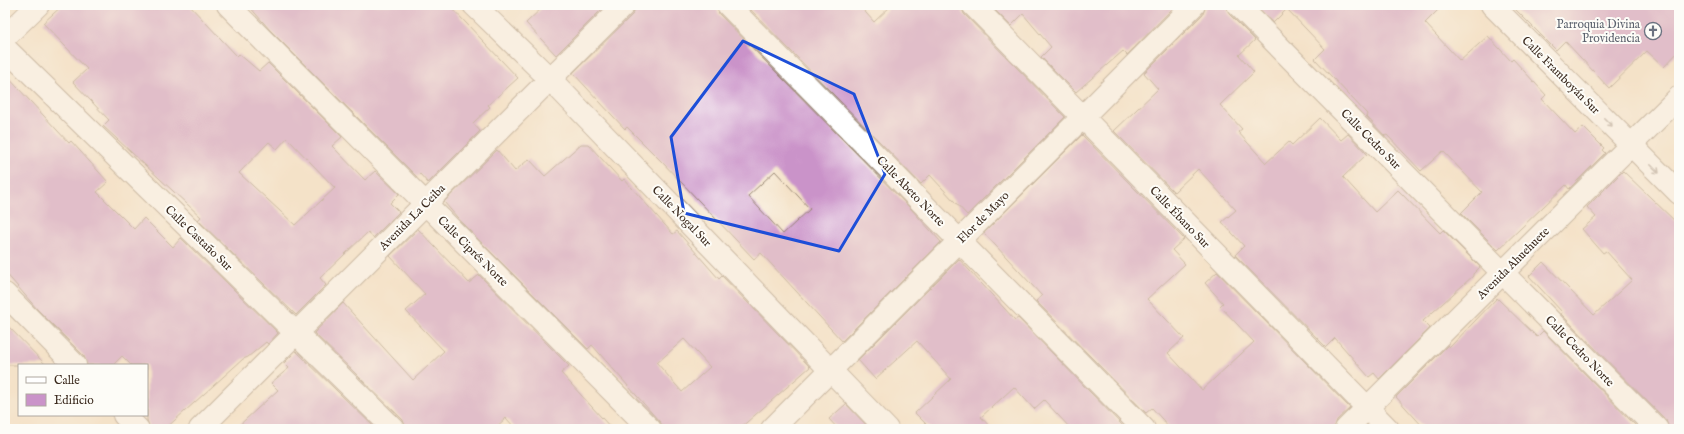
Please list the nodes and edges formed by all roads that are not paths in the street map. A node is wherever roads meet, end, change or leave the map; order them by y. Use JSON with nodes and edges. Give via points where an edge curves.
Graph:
{"nodes":[{"id":1,"x":38,"y":5,"type":"edge"},
{"id":2,"x":228,"y":5,"type":"edge"},
{"id":3,"x":474,"y":5,"type":"edge"},
{"id":4,"x":624,"y":5,"type":"edge"},
{"id":5,"x":728,"y":5,"type":"edge"},
{"id":6,"x":973,"y":5,"type":"edge"},
{"id":7,"x":1194,"y":5,"type":"edge"},
{"id":8,"x":1238,"y":5,"type":"edge"},
{"id":9,"x":1492,"y":5,"type":"edge"},
{"id":10,"x":5,"y":37,"type":"edge"},
{"id":11,"x":5,"y":48,"type":"edge"},
{"id":12,"x":550,"y":78,"type":"junction"},
{"id":13,"x":1679,"y":97,"type":"edge"},
{"id":14,"x":1082,"y":118,"type":"junction"},
{"id":15,"x":1631,"y":145,"type":"junction"},
{"id":16,"x":1679,"y":193,"type":"edge"},
{"id":17,"x":426,"y":204,"type":"junction"},
{"id":18,"x":959,"y":241,"type":"junction"},
{"id":19,"x":1503,"y":272,"type":"junction"},
{"id":20,"x":5,"y":294,"type":"edge"},
{"id":21,"x":296,"y":333,"type":"junction"},
{"id":22,"x":74,"y":364,"type":"edge"},
{"id":23,"x":830,"y":371,"type":"junction"},
{"id":24,"x":1366,"y":409,"type":"junction"},
{"id":25,"x":125,"y":416,"type":"edge"},
{"id":26,"x":138,"y":429,"type":"edge"},
{"id":27,"x":200,"y":429,"type":"edge"},
{"id":28,"x":394,"y":429,"type":"edge"},
{"id":29,"x":650,"y":429,"type":"edge"},
{"id":30,"x":772,"y":429,"type":"edge"},
{"id":31,"x":887,"y":429,"type":"edge"},
{"id":32,"x":1144,"y":429,"type":"edge"},
{"id":33,"x":1346,"y":429,"type":"edge"},
{"id":34,"x":1388,"y":429,"type":"edge"},
{"id":35,"x":1657,"y":429,"type":"edge"}],
"edges":[{"from":1,"to":10,"type":"street"},
{"from":2,"to":17,"type":"street","name":"Calle Ciprés Norte"},
{"from":3,"to":12,"type":"street","name":"Calle Nogal Sur"},
{"from":4,"to":12,"type":"street","name":"Avenida La Ceiba"},
{"from":5,"to":18,"type":"street","name":"Calle Abeto Norte"},
{"from":6,"to":14,"type":"street","name":"Calle Ébano Sur"},
{"from":7,"to":14,"type":"street","name":"Flor de Mayo"},
{"from":8,"to":19,"type":"street","name":"Calle Cedro Sur"},
{"from":9,"to":15,"type":"street","name":"Calle Framboyán Sur","one_way":true},
{"from":11,"to":21,"type":"street","name":"Calle Castaño Sur"},
{"from":12,"to":17,"type":"street","name":"Avenida La Ceiba"},
{"from":12,"to":23,"type":"street","name":"Calle Nogal Sur"},
{"from":13,"to":15,"type":"street","name":"Avenida Ahuehuete"},
{"from":14,"to":18,"type":"street","name":"Flor de Mayo"},
{"from":14,"to":24,"type":"street","name":"Calle Ébano Sur"},
{"from":15,"to":16,"type":"street","name":"Calle Framboyán Sur","one_way":true},
{"from":15,"to":19,"type":"street","name":"Avenida Ahuehuete"},
{"from":17,"to":21,"type":"street","name":"Avenida La Ceiba"},
{"from":17,"to":29,"type":"street","name":"Calle Ciprés Norte"},
{"from":18,"to":23,"type":"street","name":"Flor de Mayo"},
{"from":18,"to":32,"type":"street","name":"Calle Abeto Norte"},
{"from":19,"to":24,"type":"street","name":"Avenida Ahuehuete"},
{"from":19,"to":35,"type":"street","name":"Calle Cedro Norte"},
{"from":20,"to":22,"type":"street"},
{"from":21,"to":27,"type":"street","name":"Avenida La Ceiba"},
{"from":21,"to":28,"type":"street","name":"Calle Castaño Sur"},
{"from":23,"to":30,"type":"street","name":"Flor de Mayo"},
{"from":23,"to":31,"type":"street","name":"Calle Nogal Sur"},
{"from":24,"to":33,"type":"street","name":"Avenida Ahuehuete"},
{"from":24,"to":34,"type":"street","name":"Calle Ébano Sur"},
{"from":25,"to":26,"type":"street"}]}
